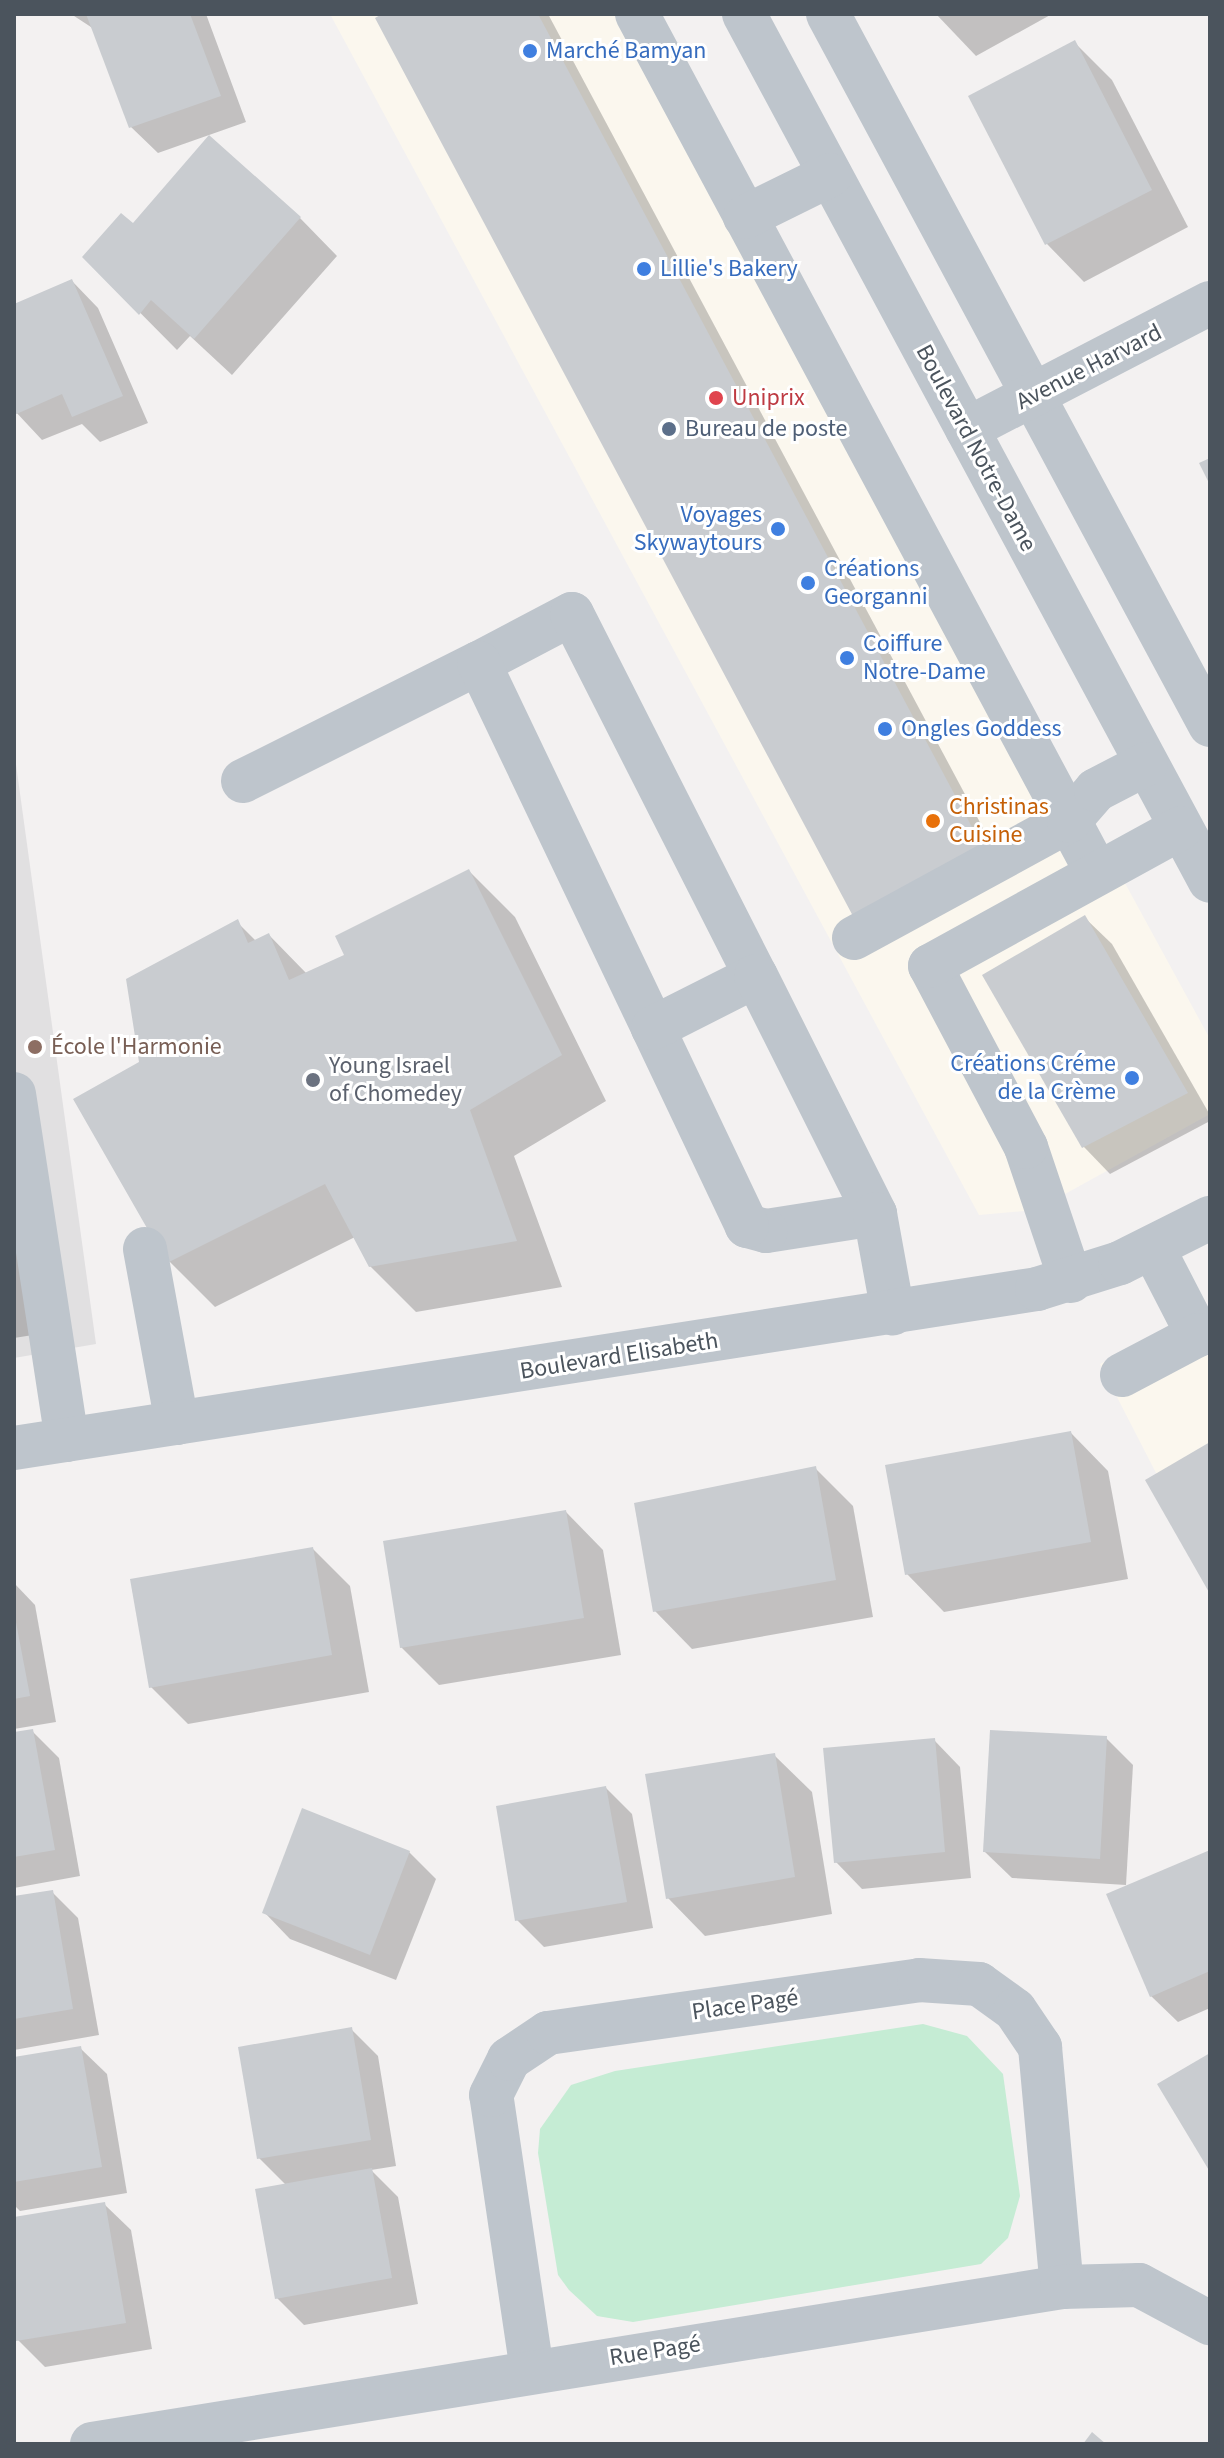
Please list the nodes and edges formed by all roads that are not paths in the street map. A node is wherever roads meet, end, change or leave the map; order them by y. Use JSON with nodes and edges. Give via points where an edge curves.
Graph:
{"nodes":[{"id":1,"x":637,"y":14,"type":"edge"},
{"id":2,"x":744,"y":14,"type":"edge"},
{"id":3,"x":828,"y":14,"type":"edge"},
{"id":4,"x":830,"y":175,"type":"junction"},
{"id":5,"x":745,"y":217,"type":"junction"},
{"id":6,"x":1210,"y":303,"type":"edge"},
{"id":7,"x":1032,"y":396,"type":"junction"},
{"id":8,"x":967,"y":429,"type":"junction"},
{"id":9,"x":479,"y":663,"type":"junction"},
{"id":10,"x":1210,"y":725,"type":"edge"},
{"id":11,"x":1146,"y":764,"type":"junction"},
{"id":12,"x":243,"y":781,"type":"dead end"},
{"id":13,"x":1069,"y":821,"type":"junction"},
{"id":14,"x":1181,"y":828,"type":"junction"},
{"id":15,"x":1097,"y":873,"type":"junction"},
{"id":16,"x":1210,"y":881,"type":"edge"},
{"id":17,"x":854,"y":938,"type":"dead end"},
{"id":18,"x":756,"y":976,"type":"junction"},
{"id":19,"x":653,"y":1028,"type":"junction"},
{"id":20,"x":14,"y":1094,"type":"edge"},
{"id":21,"x":875,"y":1214,"type":"junction"},
{"id":22,"x":1210,"y":1218,"type":"edge"},
{"id":23,"x":1153,"y":1248,"type":"junction"},
{"id":24,"x":145,"y":1249,"type":"dead end"},
{"id":25,"x":1071,"y":1281,"type":"junction"},
{"id":26,"x":893,"y":1313,"type":"junction"},
{"id":27,"x":1204,"y":1332,"type":"edge"},
{"id":28,"x":1122,"y":1375,"type":"dead end"},
{"id":29,"x":177,"y":1423,"type":"junction"},
{"id":30,"x":67,"y":1440,"type":"junction"},
{"id":31,"x":14,"y":1448,"type":"edge"},
{"id":32,"x":1062,"y":2287,"type":"junction"},
{"id":33,"x":1210,"y":2323,"type":"edge"},
{"id":34,"x":532,"y":2371,"type":"junction"},
{"id":35,"x":92,"y":2444,"type":"edge"}],
"edges":[{"from":1,"to":5,"type":"street"},
{"from":2,"to":4,"type":"street","name":"Boulevard Notre-Dame"},
{"from":3,"to":7,"type":"street"},
{"from":4,"to":5,"type":"street"},
{"from":4,"to":8,"type":"street","name":"Boulevard Notre-Dame"},
{"from":5,"to":13,"type":"street"},
{"from":6,"to":7,"type":"street","name":"Avenue Harvard"},
{"from":7,"to":8,"type":"street","name":"Avenue Harvard"},
{"from":7,"to":10,"type":"street"},
{"from":8,"to":11,"type":"street","name":"Boulevard Notre-Dame"},
{"from":9,"to":12,"type":"street"},
{"from":9,"to":18,"type":"street","via":[[572,614]]},
{"from":9,"to":19,"type":"street"},
{"from":11,"to":13,"type":"street","via":[[1096,790]]},
{"from":11,"to":14,"type":"street","name":"Boulevard Notre-Dame"},
{"from":13,"to":15,"type":"street"},
{"from":13,"to":17,"type":"street"},
{"from":14,"to":15,"type":"street"},
{"from":14,"to":16,"type":"street","name":"Boulevard Notre-Dame"},
{"from":15,"to":25,"type":"street","via":[[930,966],[1026,1147]]},
{"from":18,"to":19,"type":"street"},
{"from":18,"to":21,"type":"street"},
{"from":19,"to":21,"type":"street","via":[[747,1226],[766,1231]]},
{"from":20,"to":30,"type":"street"},
{"from":21,"to":26,"type":"street"},
{"from":22,"to":23,"type":"street","name":"Boulevard Elisabeth"},
{"from":23,"to":25,"type":"street","name":"Boulevard Elisabeth"},
{"from":23,"to":27,"type":"street"},
{"from":24,"to":29,"type":"street"},
{"from":25,"to":26,"type":"street","name":"Boulevard Elisabeth"},
{"from":26,"to":29,"type":"street","name":"Boulevard Elisabeth"},
{"from":27,"to":28,"type":"street"},
{"from":29,"to":30,"type":"street","name":"Boulevard Elisabeth"},
{"from":30,"to":31,"type":"street","name":"Boulevard Elisabeth"},
{"from":32,"to":33,"type":"street","name":"Rue Pagé","via":[[1139,2285]]},
{"from":32,"to":34,"type":"street","name":"Rue Pagé"},
{"from":32,"to":34,"type":"street","name":"Place Pagé","via":[[1040,2047],[1015,2010],[979,1984],[919,1980],[548,2033],[509,2059],[491,2095]]},
{"from":34,"to":35,"type":"street","name":"Rue Pagé"}]}
